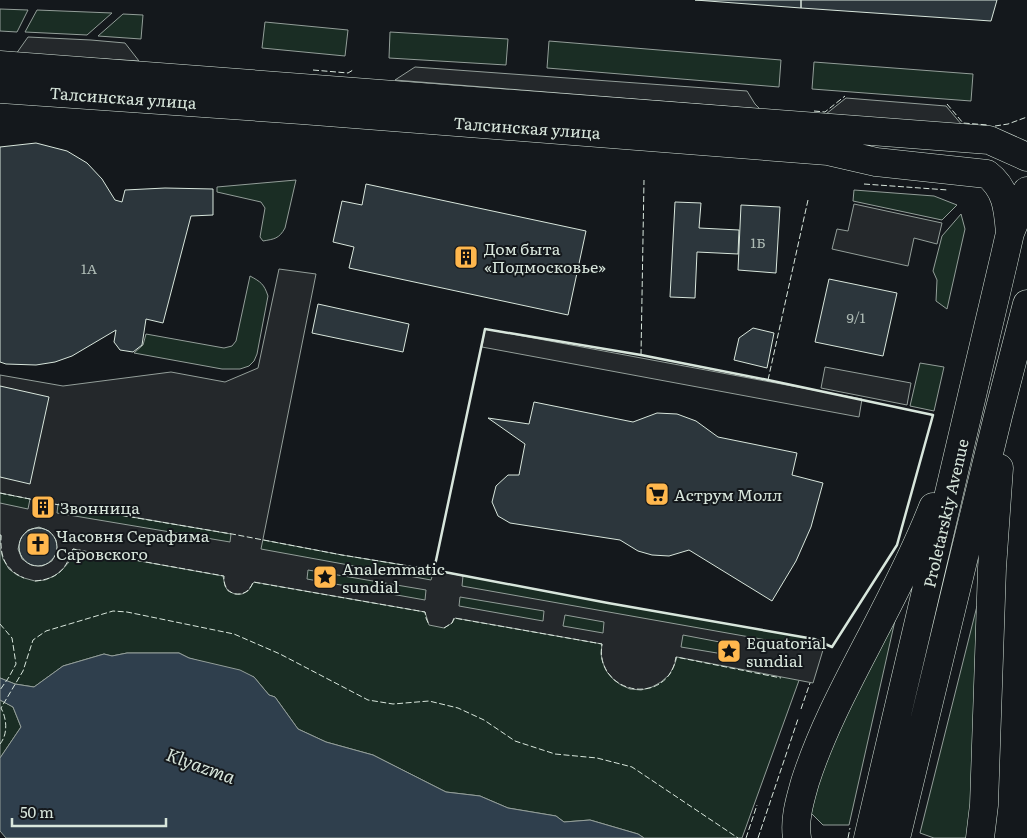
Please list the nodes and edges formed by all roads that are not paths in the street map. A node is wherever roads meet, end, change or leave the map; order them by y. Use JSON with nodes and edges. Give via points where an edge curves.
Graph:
{"nodes":[{"id":1,"x":0,"y":65,"type":"edge"},
{"id":2,"x":0,"y":89,"type":"edge"},
{"id":3,"x":1027,"y":157,"type":"edge"},
{"id":4,"x":1027,"y":191,"type":"edge"},
{"id":5,"x":1010,"y":233,"type":"junction"},
{"id":6,"x":1027,"y":304,"type":"edge"},
{"id":7,"x":968,"y":412,"type":"junction"},
{"id":8,"x":998,"y":416,"type":"junction"},
{"id":9,"x":869,"y":835,"type":"edge"},
{"id":10,"x":798,"y":838,"type":"edge"},
{"id":11,"x":896,"y":838,"type":"edge"},
{"id":12,"x":980,"y":838,"type":"edge"}],
"edges":[{"from":1,"to":3,"type":"main road","name":"Талсинская улица","via":[[988,140]]},
{"from":2,"to":5,"type":"main road","name":"Талсинская улица","via":[[828,151],[876,162],[987,174],[1001,188]]},
{"from":4,"to":5,"type":"main road","name":"Proletarskiy Avenue"},
{"from":5,"to":7,"type":"main road","name":"Proletarskiy Avenue"},
{"from":6,"to":8,"type":"main road","name":"Proletarskiy Avenue"},
{"from":7,"to":9,"type":"main road","name":"Proletarskiy Avenue"},
{"from":7,"to":10,"type":"main road","via":[[918,542],[817,749],[800,799],[796,825]]},
{"from":8,"to":11,"type":"main road","name":"Proletarskiy Avenue"},
{"from":8,"to":12,"type":"main road","via":[[984,805]]}]}
